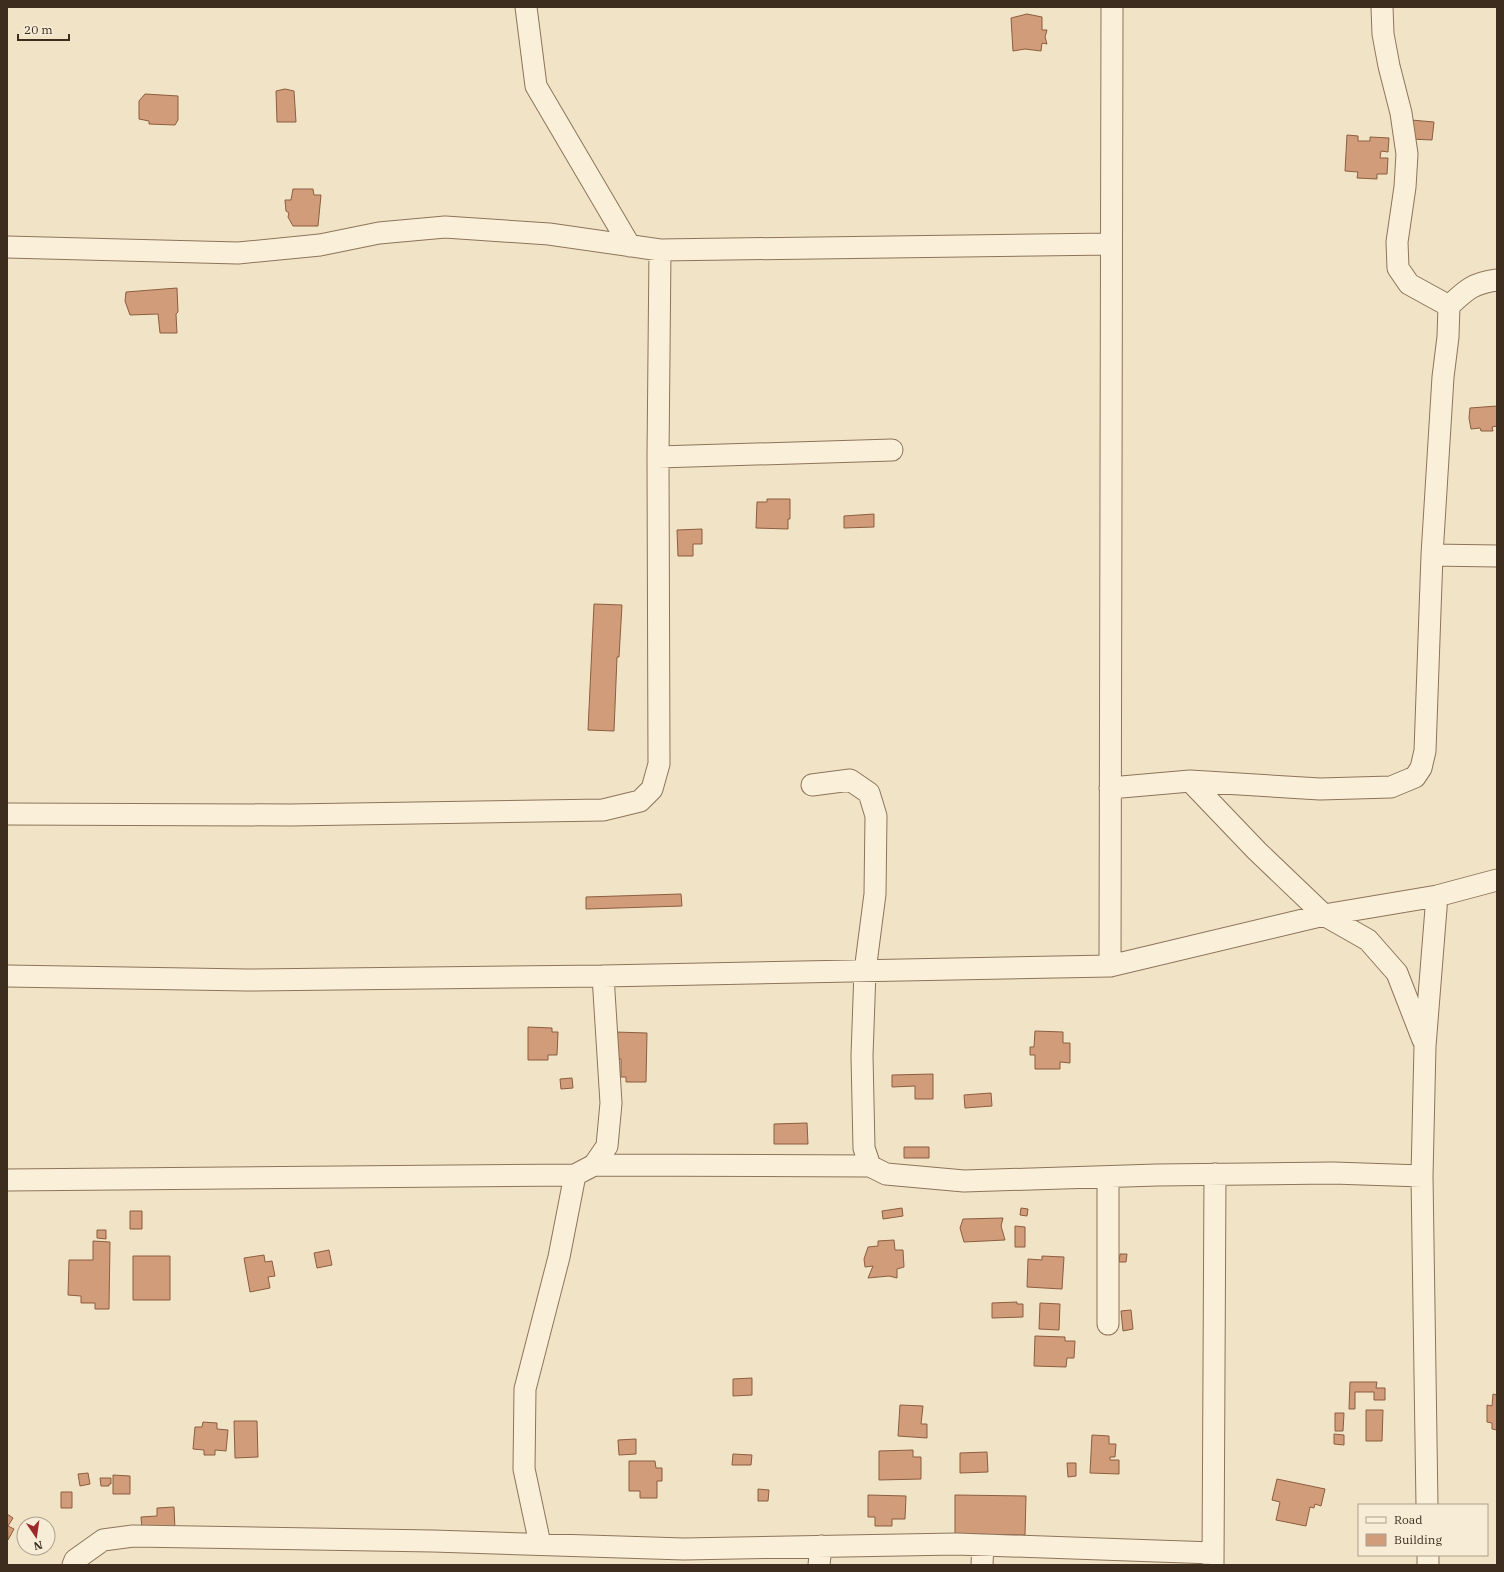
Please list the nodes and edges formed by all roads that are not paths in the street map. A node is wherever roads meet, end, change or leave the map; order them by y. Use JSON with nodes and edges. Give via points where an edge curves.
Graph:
{"nodes":[{"id":1,"x":526,"y":7,"type":"edge"},
{"id":2,"x":1112,"y":7,"type":"edge"},
{"id":3,"x":1382,"y":7,"type":"edge"},
{"id":4,"x":1111,"y":244,"type":"junction"},
{"id":5,"x":630,"y":246,"type":"junction"},
{"id":6,"x":7,"y":247,"type":"edge"},
{"id":7,"x":660,"y":250,"type":"junction"},
{"id":8,"x":1497,"y":280,"type":"edge"},
{"id":9,"x":1449,"y":306,"type":"junction"},
{"id":10,"x":892,"y":450,"type":"dead end"},
{"id":11,"x":658,"y":457,"type":"junction"},
{"id":12,"x":1432,"y":555,"type":"junction"},
{"id":13,"x":1497,"y":556,"type":"edge"},
{"id":14,"x":1190,"y":781,"type":"junction"},
{"id":15,"x":812,"y":785,"type":"dead end"},
{"id":16,"x":1110,"y":788,"type":"junction"},
{"id":17,"x":7,"y":814,"type":"edge"},
{"id":18,"x":1497,"y":880,"type":"edge"},
{"id":19,"x":1437,"y":896,"type":"junction"},
{"id":20,"x":1324,"y":915,"type":"junction"},
{"id":21,"x":1110,"y":966,"type":"junction"},
{"id":22,"x":865,"y":971,"type":"junction"},
{"id":23,"x":7,"y":976,"type":"edge"},
{"id":24,"x":603,"y":976,"type":"junction"},
{"id":25,"x":1426,"y":1046,"type":"junction"},
{"id":26,"x":594,"y":1165,"type":"junction"},
{"id":27,"x":870,"y":1166,"type":"junction"},
{"id":28,"x":1216,"y":1174,"type":"junction"},
{"id":29,"x":575,"y":1175,"type":"junction"},
{"id":30,"x":1422,"y":1176,"type":"junction"},
{"id":31,"x":1108,"y":1177,"type":"junction"},
{"id":32,"x":7,"y":1180,"type":"edge"},
{"id":33,"x":1108,"y":1324,"type":"dead end"},
{"id":34,"x":1427,"y":1504,"type":"edge"},
{"id":35,"x":540,"y":1544,"type":"junction"},
{"id":36,"x":982,"y":1555,"type":"edge"},
{"id":37,"x":820,"y":1556,"type":"edge"},
{"id":38,"x":1213,"y":1559,"type":"edge"},
{"id":39,"x":73,"y":1565,"type":"edge"}],
"edges":[{"from":1,"to":5,"type":"street","via":[[536,86]]},
{"from":2,"to":4,"type":"street"},
{"from":3,"to":9,"type":"street","via":[[1382,34],[1401,112],[1407,154],[1397,242],[1398,268],[1409,284]]},
{"from":4,"to":7,"type":"street"},
{"from":4,"to":16,"type":"street"},
{"from":5,"to":6,"type":"street","via":[[549,234],[444,227],[379,233],[320,245],[238,252]]},
{"from":5,"to":7,"type":"street"},
{"from":7,"to":11,"type":"street"},
{"from":8,"to":9,"type":"street","via":[[1482,282],[1466,290]]},
{"from":9,"to":12,"type":"street"},
{"from":10,"to":11,"type":"street"},
{"from":11,"to":17,"type":"street","via":[[659,764],[652,789],[640,800],[603,810],[290,815]]},
{"from":12,"to":13,"type":"street"},
{"from":12,"to":14,"type":"street","via":[[1424,751],[1421,768],[1415,777],[1391,787],[1320,789]]},
{"from":14,"to":16,"type":"street"},
{"from":14,"to":20,"type":"street","via":[[1257,851]]},
{"from":15,"to":22,"type":"street","via":[[850,780],[869,793],[876,816],[874,894]]},
{"from":16,"to":21,"type":"street"},
{"from":18,"to":19,"type":"street"},
{"from":19,"to":20,"type":"street"},
{"from":19,"to":25,"type":"street"},
{"from":20,"to":21,"type":"street"},
{"from":20,"to":25,"type":"street","via":[[1368,940],[1397,973]]},
{"from":21,"to":22,"type":"street"},
{"from":22,"to":24,"type":"street"},
{"from":22,"to":27,"type":"street","via":[[862,1056],[864,1148]]},
{"from":23,"to":24,"type":"street","via":[[247,980]]},
{"from":24,"to":26,"type":"street","via":[[610,1103],[607,1146]]},
{"from":25,"to":30,"type":"street"},
{"from":26,"to":27,"type":"street"},
{"from":26,"to":29,"type":"street"},
{"from":27,"to":31,"type":"street","via":[[886,1174],[964,1181]]},
{"from":28,"to":30,"type":"street","via":[[1333,1173]]},
{"from":28,"to":31,"type":"street"},
{"from":28,"to":38,"type":"street"},
{"from":29,"to":32,"type":"street"},
{"from":29,"to":35,"type":"street","via":[[559,1257],[526,1389],[524,1469]]},
{"from":30,"to":34,"type":"street"},
{"from":31,"to":33,"type":"street"},
{"from":35,"to":37,"type":"street"},
{"from":35,"to":39,"type":"street","via":[[133,1536],[103,1540]]},
{"from":36,"to":37,"type":"street","via":[[956,1544]]},
{"from":36,"to":38,"type":"street"}]}
